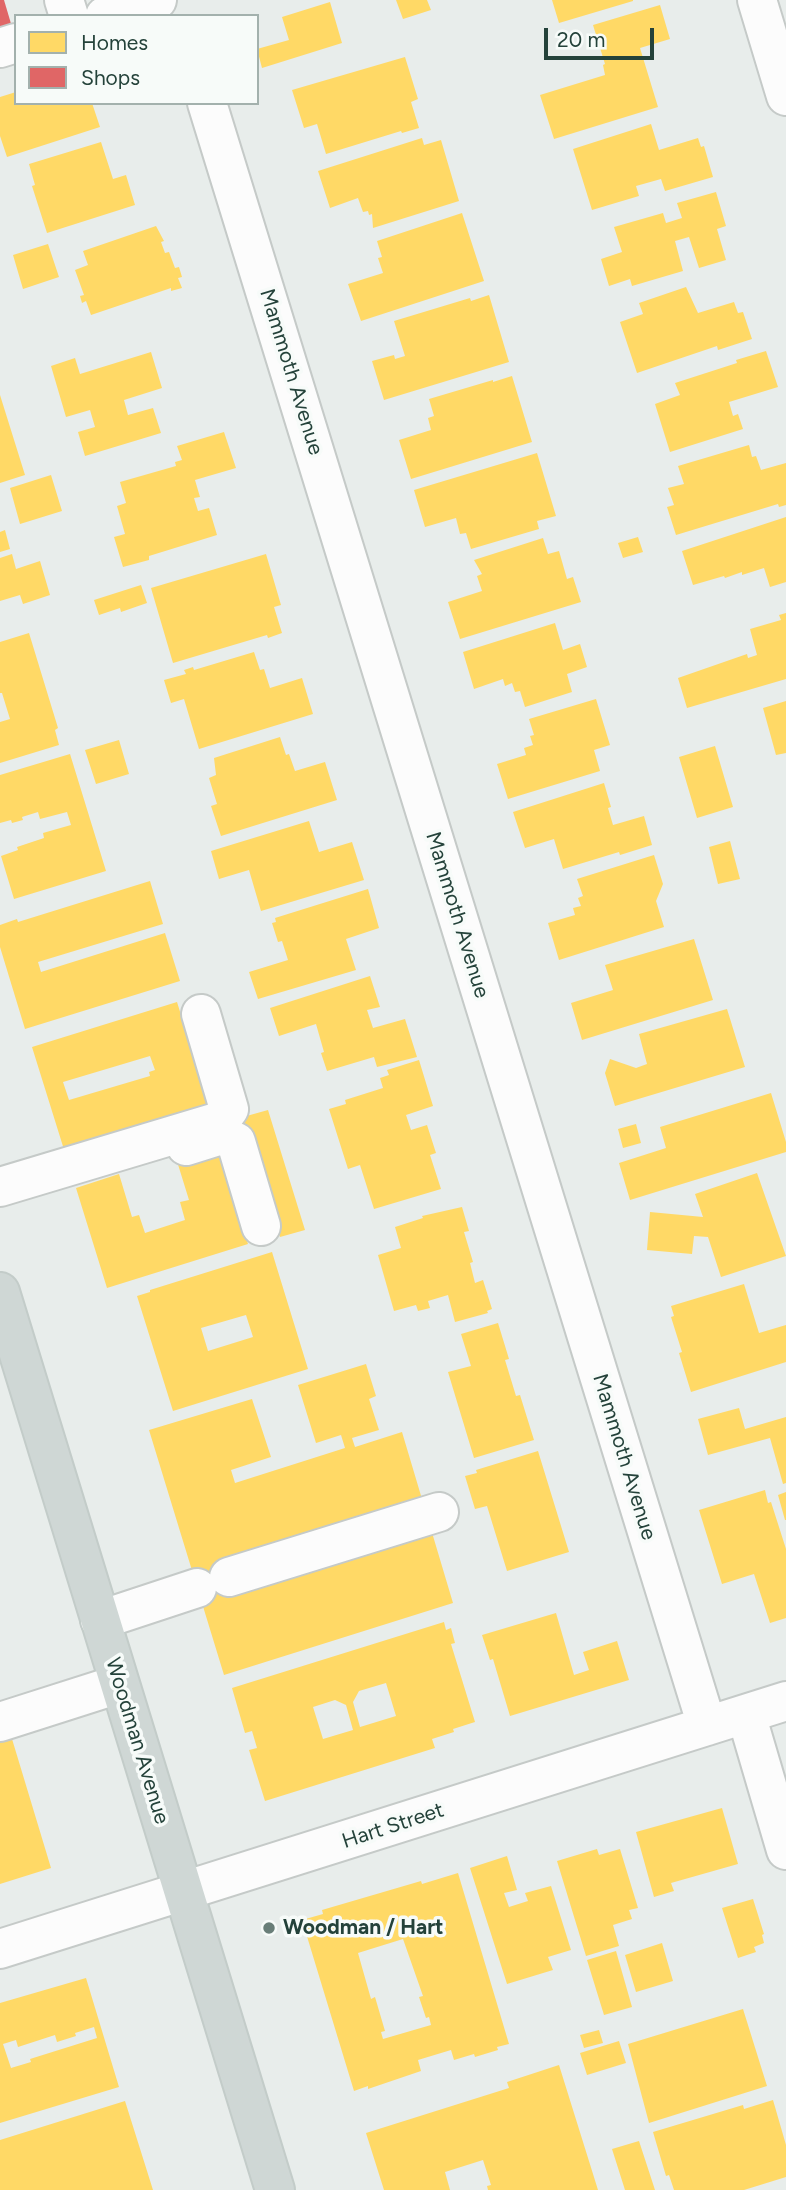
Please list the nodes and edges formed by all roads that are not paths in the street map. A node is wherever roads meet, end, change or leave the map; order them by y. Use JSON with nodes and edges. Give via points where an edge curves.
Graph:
{"nodes":[{"id":1,"x":157,"y":0,"type":"edge"},
{"id":2,"x":757,"y":0,"type":"edge"},
{"id":3,"x":112,"y":14,"type":"edge"},
{"id":4,"x":786,"y":96,"type":"edge"},
{"id":5,"x":208,"y":105,"type":"edge"},
{"id":6,"x":201,"y":1014,"type":"dead end"},
{"id":7,"x":0,"y":1187,"type":"edge"},
{"id":8,"x":0,"y":1203,"type":"edge"},
{"id":9,"x":261,"y":1226,"type":"dead end"},
{"id":10,"x":0,"y":1292,"type":"edge"},
{"id":11,"x":439,"y":1512,"type":"dead end"},
{"id":12,"x":100,"y":1620,"type":"junction"},
{"id":13,"x":119,"y":1684,"type":"junction"},
{"id":14,"x":786,"y":1702,"type":"edge"},
{"id":15,"x":746,"y":1714,"type":"junction"},
{"id":16,"x":0,"y":1722,"type":"edge"},
{"id":17,"x":707,"y":1726,"type":"junction"},
{"id":18,"x":786,"y":1850,"type":"edge"},
{"id":19,"x":183,"y":1892,"type":"junction"},
{"id":20,"x":0,"y":1949,"type":"edge"},
{"id":21,"x":275,"y":2190,"type":"edge"}],
"edges":[{"from":1,"to":3,"type":"street"},
{"from":2,"to":4,"type":"street"},
{"from":5,"to":17,"type":"street","name":"Mammoth Avenue"},
{"from":6,"to":7,"type":"street","via":[[229,1110],[220,1121]]},
{"from":8,"to":9,"type":"street","via":[[221,1135],[236,1142]]},
{"from":10,"to":12,"type":"main road","name":"Woodman Avenue"},
{"from":11,"to":12,"type":"street"},
{"from":12,"to":13,"type":"main road","name":"Woodman Avenue"},
{"from":13,"to":16,"type":"street"},
{"from":13,"to":19,"type":"main road","name":"Woodman Avenue"},
{"from":14,"to":15,"type":"street","name":"Hart Street"},
{"from":15,"to":17,"type":"street","name":"Hart Street"},
{"from":15,"to":18,"type":"street"},
{"from":17,"to":19,"type":"street","name":"Hart Street"},
{"from":19,"to":20,"type":"street","name":"Hart Street"},
{"from":19,"to":21,"type":"main road","name":"Woodman Avenue"}]}
